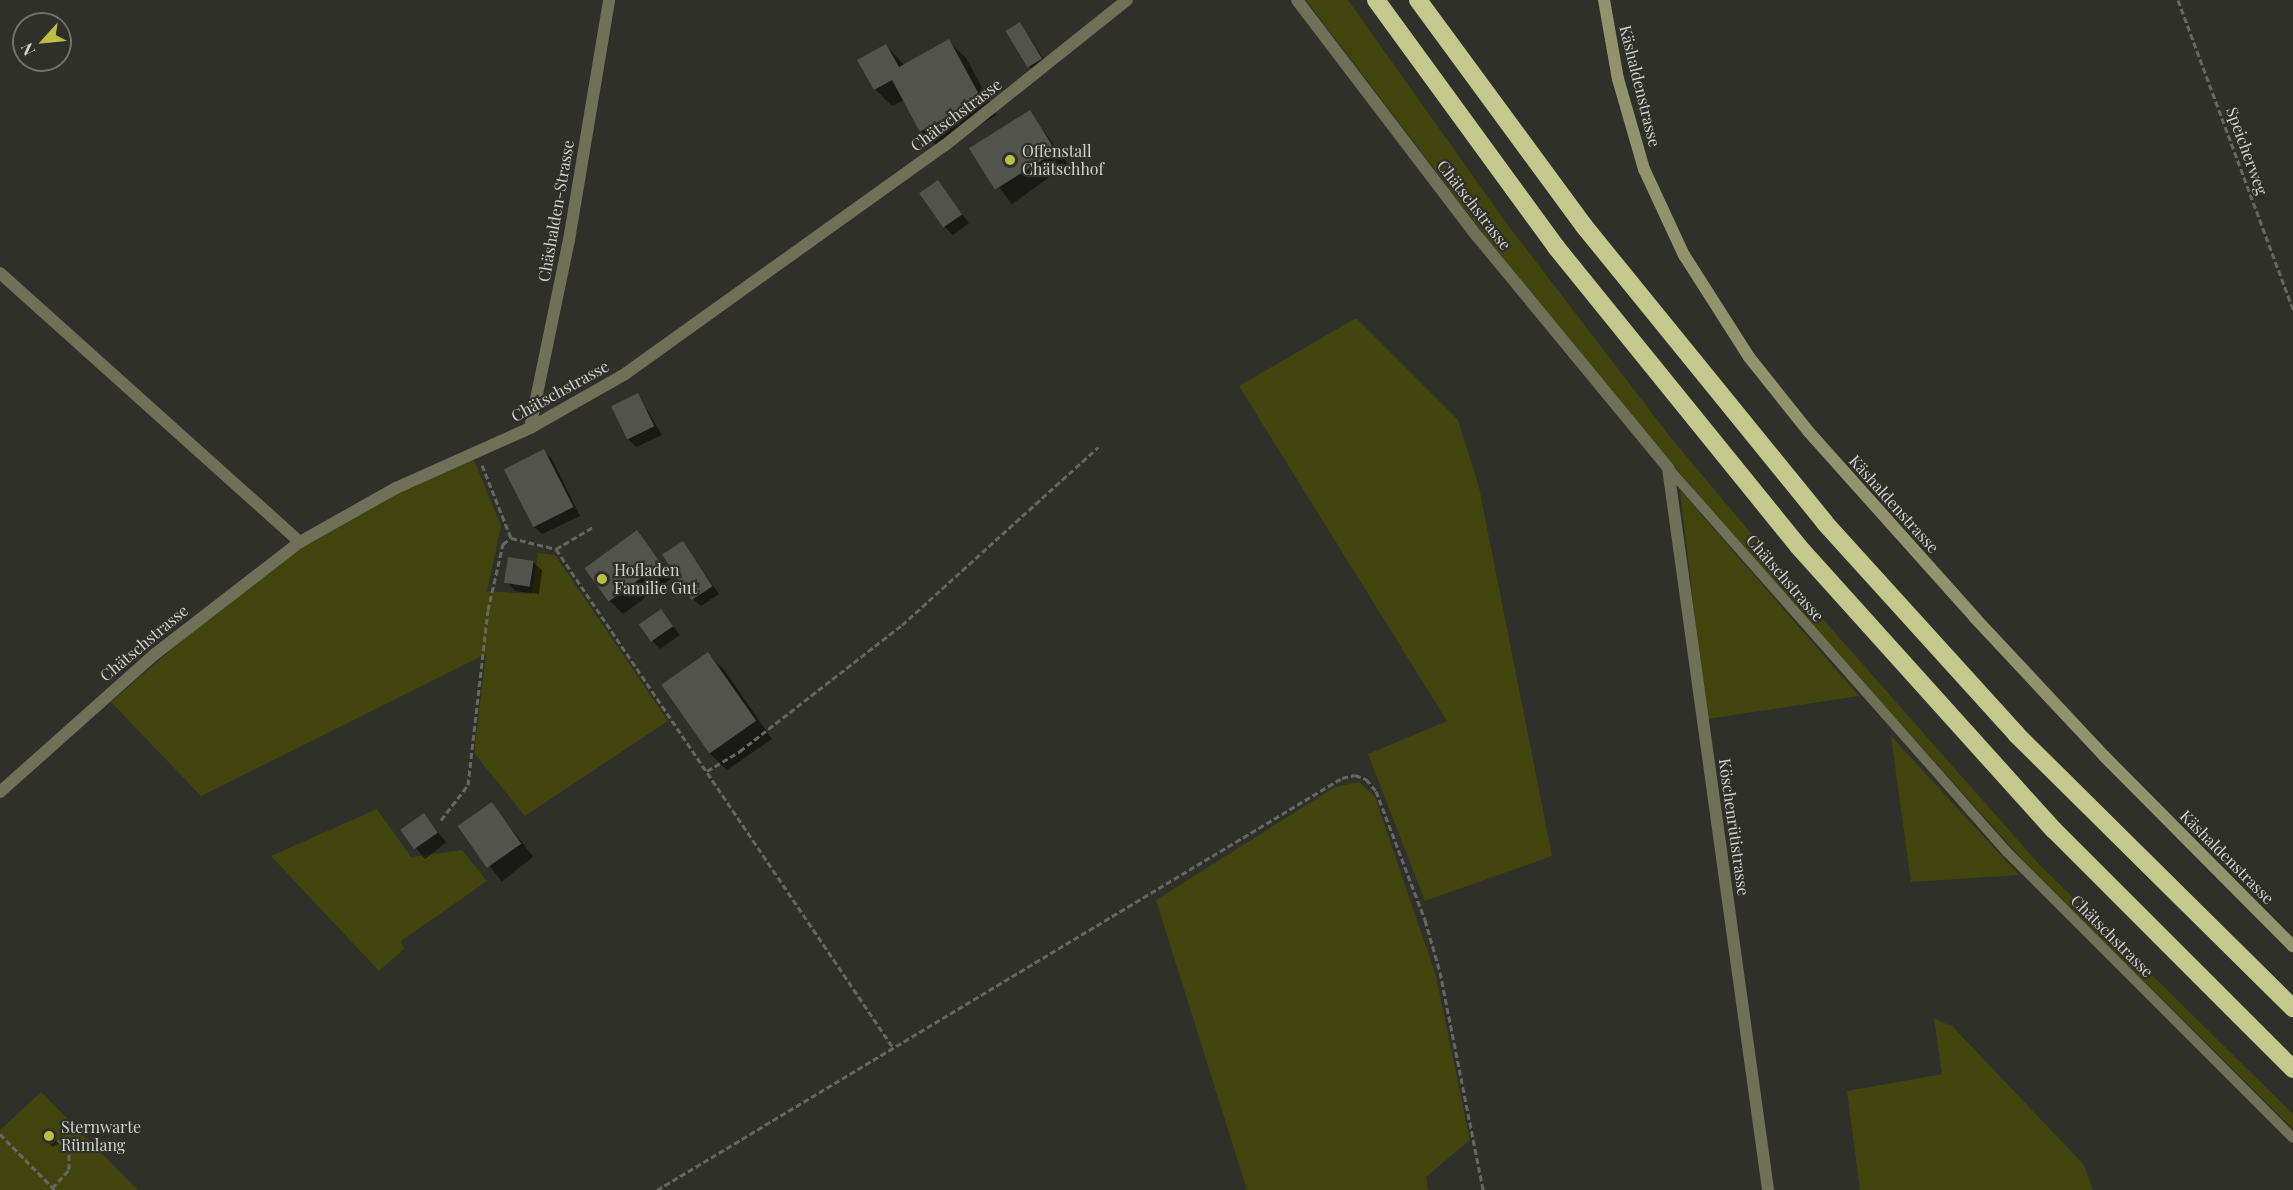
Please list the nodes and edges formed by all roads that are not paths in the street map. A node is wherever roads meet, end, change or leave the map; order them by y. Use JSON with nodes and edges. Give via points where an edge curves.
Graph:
{"nodes":[{"id":1,"x":609,"y":0,"type":"edge"},
{"id":2,"x":1127,"y":0,"type":"edge"},
{"id":3,"x":1297,"y":0,"type":"edge"},
{"id":4,"x":1376,"y":0,"type":"edge"},
{"id":5,"x":1418,"y":0,"type":"edge"},
{"id":6,"x":1604,"y":0,"type":"edge"},
{"id":7,"x":0,"y":273,"type":"edge"},
{"id":8,"x":530,"y":428,"type":"junction"},
{"id":9,"x":1668,"y":468,"type":"junction"},
{"id":10,"x":300,"y":542,"type":"junction"},
{"id":11,"x":0,"y":792,"type":"edge"},
{"id":12,"x":2293,"y":946,"type":"edge"},
{"id":13,"x":2293,"y":1008,"type":"edge"},
{"id":14,"x":2293,"y":1069,"type":"edge"},
{"id":15,"x":2293,"y":1138,"type":"edge"},
{"id":16,"x":1768,"y":1190,"type":"edge"}],
"edges":[{"from":1,"to":8,"type":"street","name":"Chäshalden-Strasse","via":[[569,240]]},
{"from":2,"to":8,"type":"street","name":"Chätschstrasse","via":[[944,146],[685,334],[625,374]]},
{"from":3,"to":9,"type":"street","name":"Chätschstrasse","via":[[1477,236]]},
{"from":4,"to":14,"type":"highway","via":[[1556,247],[1798,546],[2054,830]]},
{"from":5,"to":13,"type":"highway","via":[[1592,235],[1824,523],[2025,743]]},
{"from":6,"to":12,"type":"street","name":"Käshaldenstrasse","via":[[1626,110],[1653,189],[1700,282],[1749,357],[1842,471],[2039,687]]},
{"from":7,"to":10,"type":"street"},
{"from":8,"to":10,"type":"street","name":"Chätschstrasse","via":[[396,488]]},
{"from":9,"to":15,"type":"lane","name":"Chätschstrasse","via":[[1999,844]]},
{"from":9,"to":16,"type":"street","name":"Köschenrütistrasse"},
{"from":10,"to":11,"type":"street","name":"Chätschstrasse","via":[[155,654]]}]}
